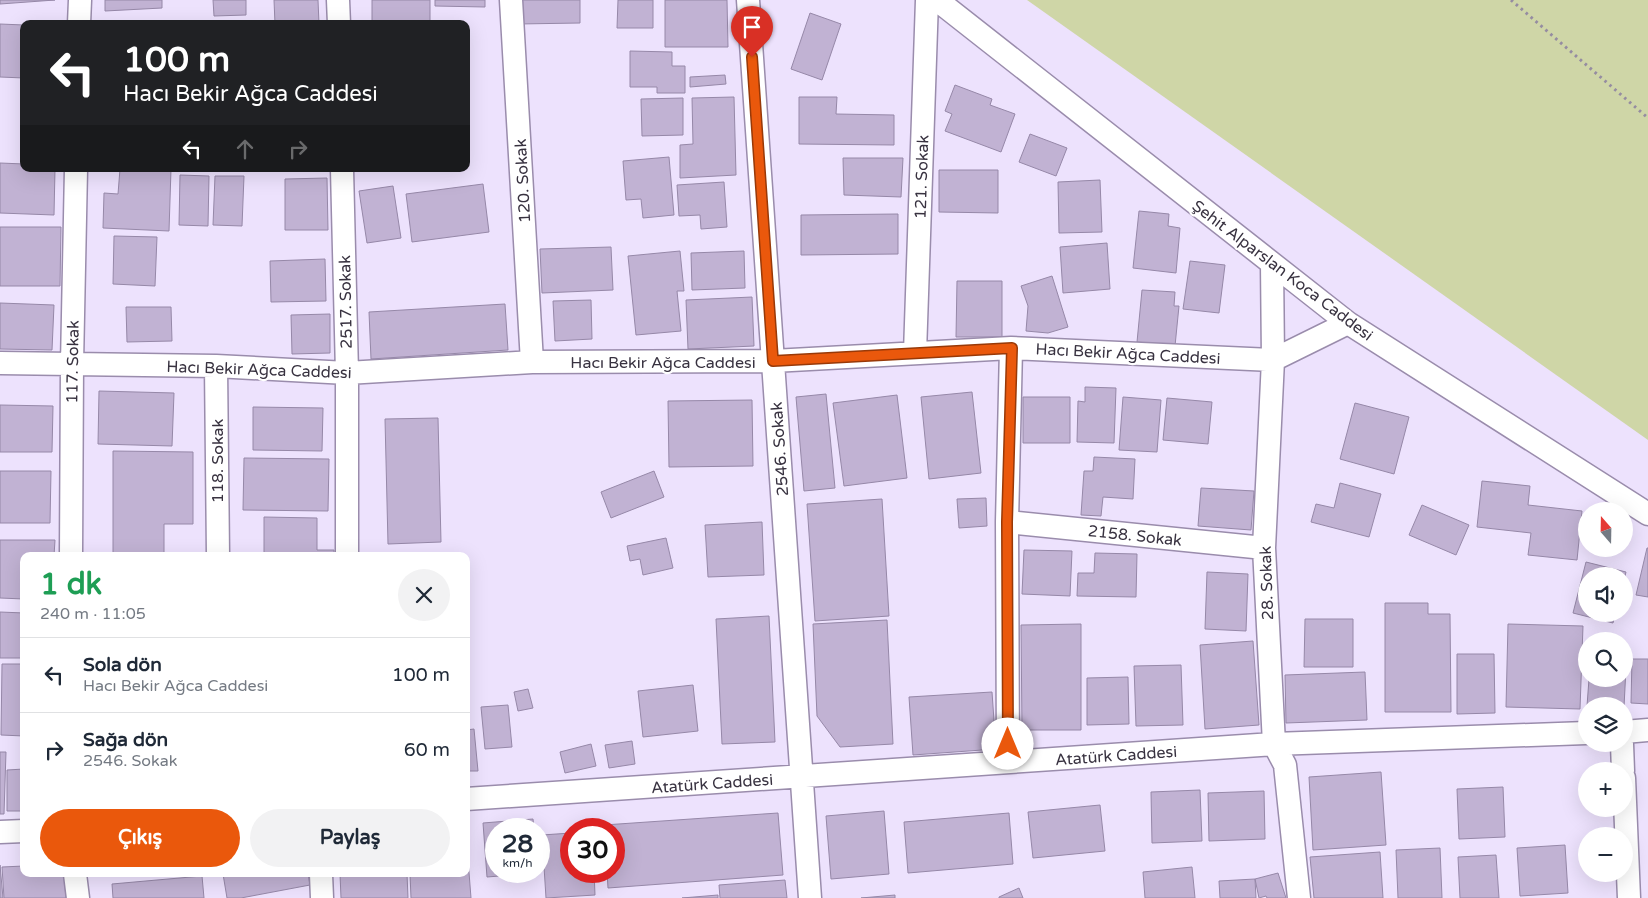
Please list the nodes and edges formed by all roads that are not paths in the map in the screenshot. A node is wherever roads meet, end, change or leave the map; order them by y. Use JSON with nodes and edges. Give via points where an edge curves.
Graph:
{"nodes":[{"id":1,"x":80,"y":0,"type":"edge"},
{"id":2,"x":338,"y":0,"type":"edge"},
{"id":3,"x":511,"y":0,"type":"edge"},
{"id":4,"x":748,"y":0,"type":"edge"},
{"id":5,"x":927,"y":0,"type":"edge"},
{"id":6,"x":937,"y":0,"type":"edge"},
{"id":7,"x":79,"y":20,"type":"edge"},
{"id":8,"x":339,"y":20,"type":"edge"},
{"id":9,"x":76,"y":172,"type":"edge"},
{"id":10,"x":342,"y":172,"type":"edge"},
{"id":11,"x":1272,"y":264,"type":"junction"},
{"id":12,"x":1348,"y":323,"type":"junction"},
{"id":13,"x":1012,"y":348,"type":"junction"},
{"id":14,"x":915,"y":353,"type":"junction"},
{"id":15,"x":1273,"y":360,"type":"junction"},
{"id":16,"x":773,"y":361,"type":"junction"},
{"id":17,"x":0,"y":362,"type":"edge"},
{"id":18,"x":532,"y":362,"type":"junction"},
{"id":19,"x":72,"y":364,"type":"junction"},
{"id":20,"x":216,"y":366,"type":"junction"},
{"id":21,"x":347,"y":373,"type":"junction"},
{"id":22,"x":1648,"y":514,"type":"edge"},
{"id":23,"x":1007,"y":522,"type":"junction"},
{"id":24,"x":1264,"y":548,"type":"junction"},
{"id":25,"x":71,"y":552,"type":"edge"},
{"id":26,"x":218,"y":552,"type":"edge"},
{"id":27,"x":347,"y":552,"type":"edge"},
{"id":28,"x":1648,"y":730,"type":"edge"},
{"id":29,"x":1633,"y":731,"type":"edge"},
{"id":30,"x":1578,"y":733,"type":"edge"},
{"id":31,"x":1274,"y":744,"type":"junction"},
{"id":32,"x":1008,"y":762,"type":"junction"},
{"id":33,"x":802,"y":778,"type":"junction"},
{"id":34,"x":470,"y":799,"type":"edge"},
{"id":35,"x":1626,"y":817,"type":"edge"},
{"id":36,"x":20,"y":831,"type":"edge"},
{"id":37,"x":0,"y":832,"type":"edge"},
{"id":38,"x":75,"y":877,"type":"edge"},
{"id":39,"x":321,"y":877,"type":"edge"},
{"id":40,"x":78,"y":898,"type":"edge"},
{"id":41,"x":322,"y":898,"type":"edge"},
{"id":42,"x":810,"y":898,"type":"edge"},
{"id":43,"x":1299,"y":898,"type":"edge"},
{"id":44,"x":1629,"y":898,"type":"edge"}],
"edges":[{"from":1,"to":7,"type":"street"},
{"from":2,"to":8,"type":"street"},
{"from":3,"to":18,"type":"street","name":"120. Sokak"},
{"from":4,"to":16,"type":"street","name":"2546. Sokak"},
{"from":5,"to":14,"type":"street","name":"121. Sokak"},
{"from":6,"to":11,"type":"street","name":"Şehit Alparslan Koca Caddesi"},
{"from":9,"to":19,"type":"street","name":"117. Sokak"},
{"from":10,"to":21,"type":"street","name":"2517. Sokak"},
{"from":11,"to":12,"type":"street","name":"Şehit Alparslan Koca Caddesi"},
{"from":11,"to":15,"type":"street","name":"28. Sokak"},
{"from":12,"to":15,"type":"street","name":"Hacı Bekir Ağca Caddesi"},
{"from":12,"to":22,"type":"street","name":"Şehit Alparslan Koca Caddesi"},
{"from":13,"to":14,"type":"street","name":"Hacı Bekir Ağca Caddesi"},
{"from":13,"to":15,"type":"street","name":"Hacı Bekir Ağca Caddesi"},
{"from":13,"to":23,"type":"street"},
{"from":14,"to":16,"type":"street","name":"Hacı Bekir Ağca Caddesi"},
{"from":15,"to":24,"type":"street","name":"28. Sokak"},
{"from":16,"to":18,"type":"street","name":"Hacı Bekir Ağca Caddesi"},
{"from":16,"to":33,"type":"street","name":"2546. Sokak"},
{"from":17,"to":19,"type":"street","name":"Hacı Bekir Ağca Caddesi"},
{"from":18,"to":21,"type":"street","name":"Hacı Bekir Ağca Caddesi"},
{"from":19,"to":20,"type":"street","name":"Hacı Bekir Ağca Caddesi"},
{"from":19,"to":25,"type":"street","name":"117. Sokak"},
{"from":20,"to":21,"type":"street","name":"Hacı Bekir Ağca Caddesi"},
{"from":20,"to":26,"type":"street","name":"118. Sokak"},
{"from":21,"to":27,"type":"street","name":"2517. Sokak"},
{"from":23,"to":24,"type":"street","name":"2158. Sokak"},
{"from":23,"to":32,"type":"street"},
{"from":24,"to":31,"type":"street","name":"28. Sokak"},
{"from":28,"to":29,"type":"street"},
{"from":30,"to":31,"type":"street","name":"Atatürk Caddesi"},
{"from":31,"to":32,"type":"street","name":"Atatürk Caddesi"},
{"from":31,"to":43,"type":"street","name":"28. Sokak","via":[[1285,765]]},
{"from":32,"to":33,"type":"street","name":"Atatürk Caddesi"},
{"from":33,"to":34,"type":"street","name":"Atatürk Caddesi"},
{"from":33,"to":42,"type":"street","name":"2546. Sokak"},
{"from":35,"to":44,"type":"street"},
{"from":36,"to":37,"type":"street"},
{"from":38,"to":40,"type":"street"},
{"from":39,"to":41,"type":"street"}]}
